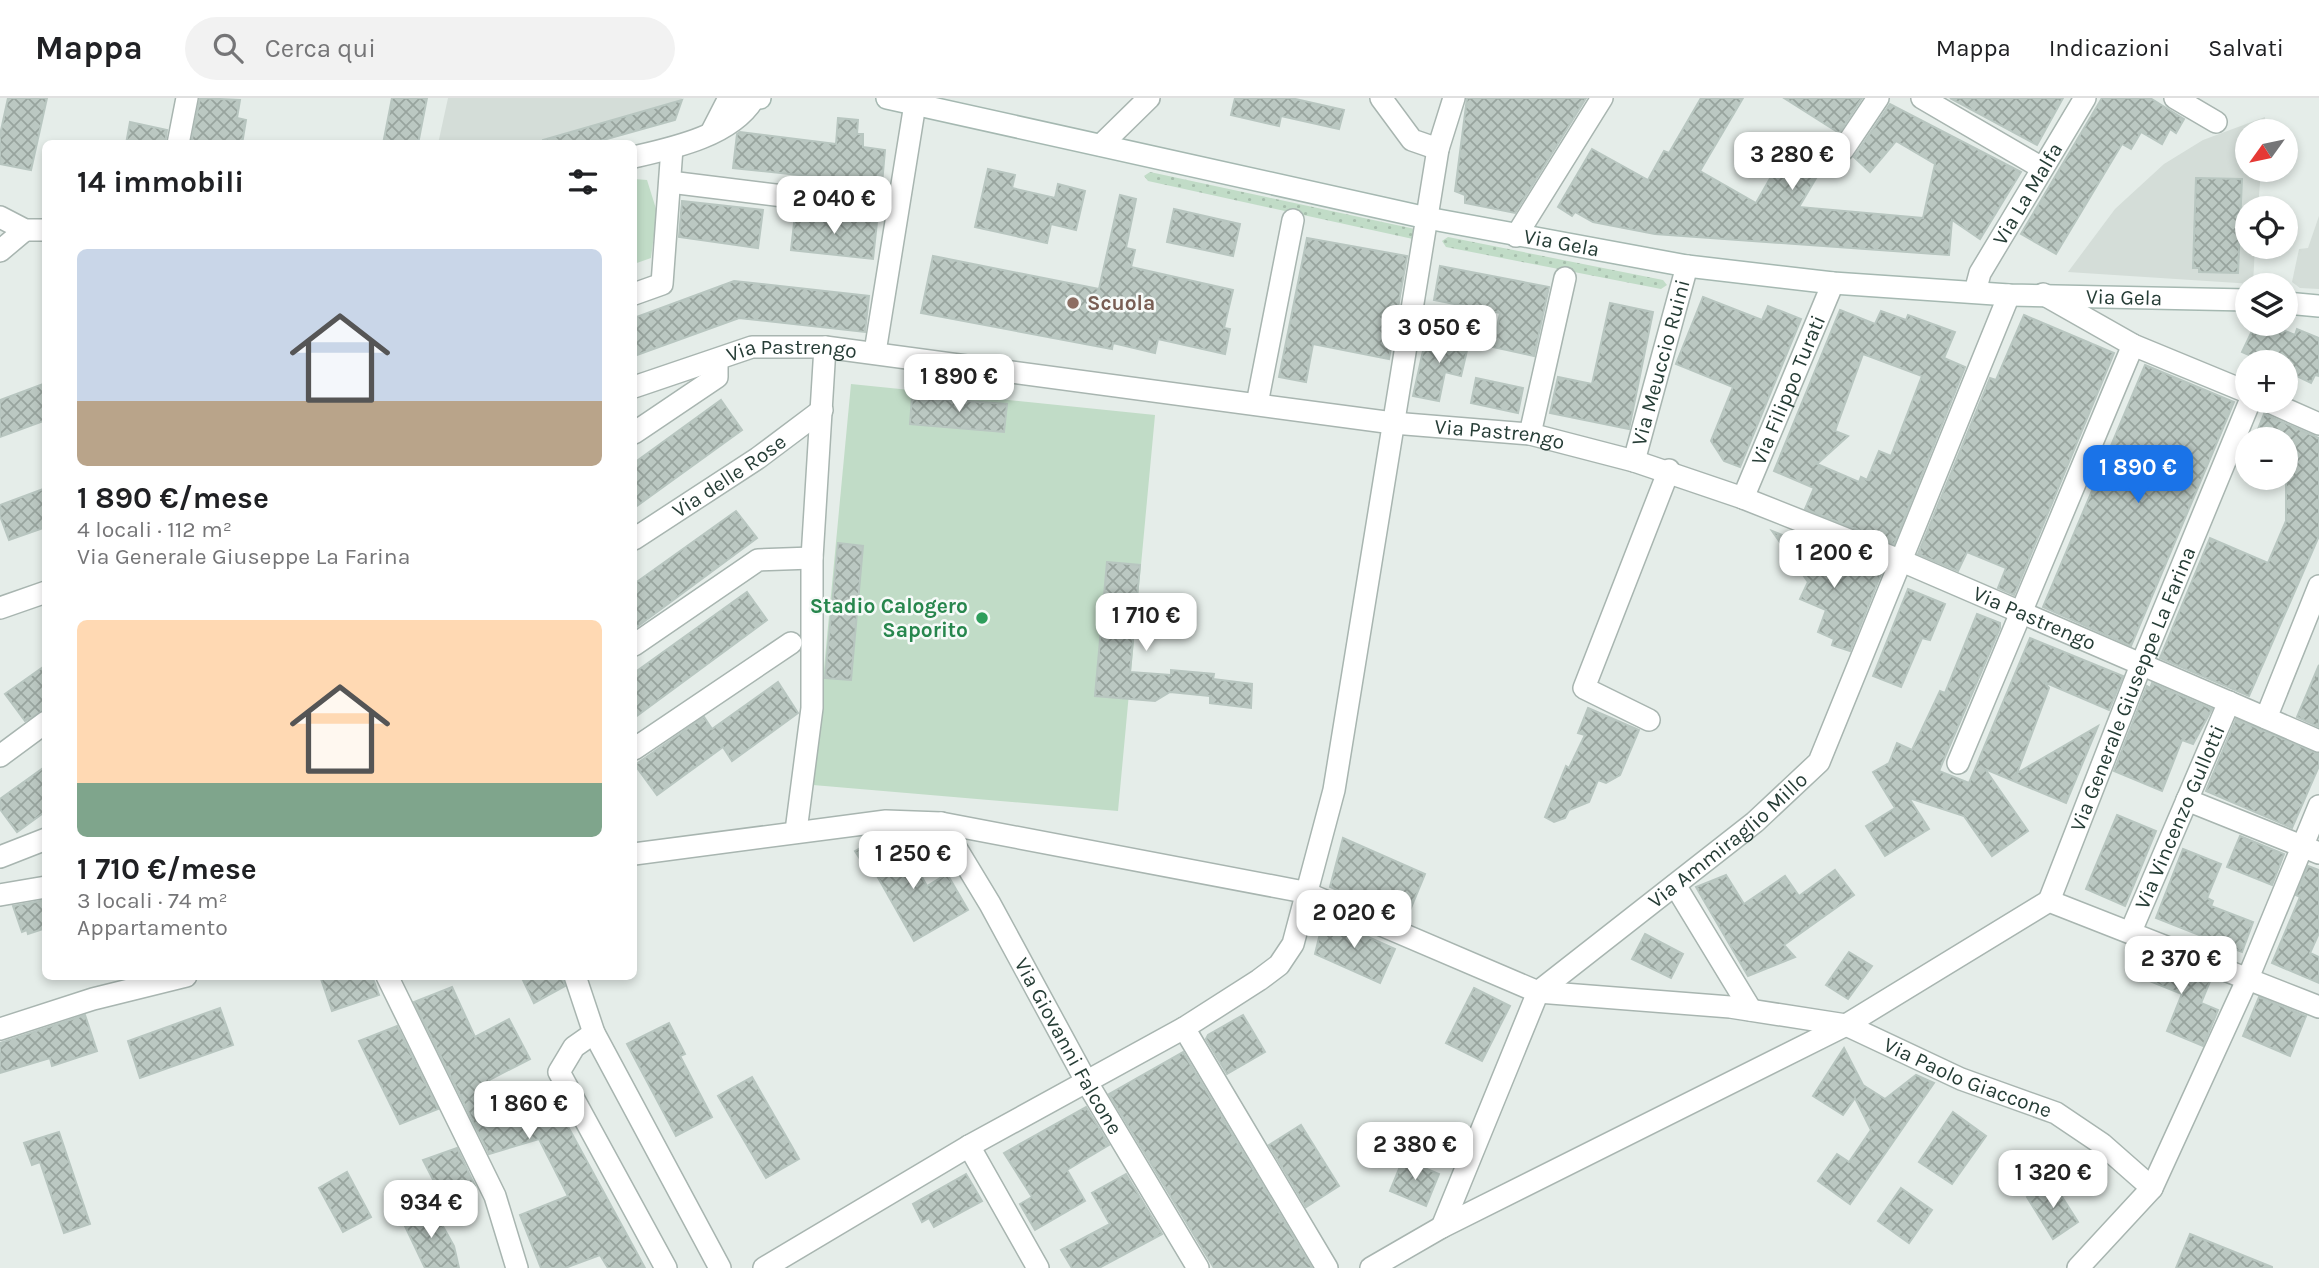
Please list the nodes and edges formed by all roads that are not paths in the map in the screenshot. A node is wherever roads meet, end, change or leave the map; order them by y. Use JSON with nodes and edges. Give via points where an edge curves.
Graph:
{"nodes":[{"id":1,"x":187,"y":98,"type":"edge"},
{"id":2,"x":729,"y":98,"type":"edge"},
{"id":3,"x":887,"y":98,"type":"edge"},
{"id":4,"x":1149,"y":98,"type":"edge"},
{"id":5,"x":1381,"y":98,"type":"edge"},
{"id":6,"x":1454,"y":98,"type":"edge"},
{"id":7,"x":1602,"y":98,"type":"edge"},
{"id":8,"x":1878,"y":98,"type":"edge"},
{"id":9,"x":1922,"y":98,"type":"edge"},
{"id":10,"x":2085,"y":98,"type":"edge"},
{"id":11,"x":2175,"y":98,"type":"edge"},
{"id":12,"x":752,"y":99,"type":"edge"},
{"id":13,"x":915,"y":104,"type":"junction"},
{"id":14,"x":2216,"y":122,"type":"dead end"},
{"id":15,"x":712,"y":131,"type":"junction"},
{"id":16,"x":179,"y":140,"type":"edge"},
{"id":17,"x":1101,"y":145,"type":"junction"},
{"id":18,"x":673,"y":148,"type":"junction"},
{"id":19,"x":1438,"y":149,"type":"junction"},
{"id":20,"x":1843,"y":150,"type":"dead end"},
{"id":21,"x":637,"y":156,"type":"edge"},
{"id":22,"x":2042,"y":168,"type":"junction"},
{"id":23,"x":670,"y":182,"type":"junction"},
{"id":24,"x":872,"y":207,"type":"dead end"},
{"id":25,"x":0,"y":217,"type":"edge"},
{"id":26,"x":1427,"y":218,"type":"junction"},
{"id":27,"x":1293,"y":220,"type":"dead end"},
{"id":28,"x":35,"y":230,"type":"edge"},
{"id":29,"x":1516,"y":236,"type":"junction"},
{"id":30,"x":0,"y":251,"type":"edge"},
{"id":31,"x":1687,"y":266,"type":"junction"},
{"id":32,"x":1565,"y":278,"type":"dead end"},
{"id":33,"x":1833,"y":283,"type":"junction"},
{"id":34,"x":1975,"y":292,"type":"junction"},
{"id":35,"x":637,"y":294,"type":"edge"},
{"id":36,"x":2043,"y":294,"type":"junction"},
{"id":37,"x":2009,"y":295,"type":"junction"},
{"id":38,"x":2235,"y":300,"type":"edge"},
{"id":39,"x":2298,"y":304,"type":"edge"},
{"id":40,"x":2319,"y":306,"type":"edge"},
{"id":41,"x":2133,"y":345,"type":"junction"},
{"id":42,"x":825,"y":348,"type":"junction"},
{"id":43,"x":875,"y":352,"type":"junction"},
{"id":44,"x":717,"y":360,"type":"junction"},
{"id":45,"x":637,"y":386,"type":"edge"},
{"id":46,"x":2235,"y":387,"type":"edge"},
{"id":47,"x":1257,"y":404,"type":"junction"},
{"id":48,"x":822,"y":410,"type":"junction"},
{"id":49,"x":2245,"y":413,"type":"edge"},
{"id":50,"x":2294,"y":413,"type":"edge"},
{"id":51,"x":1393,"y":423,"type":"junction"},
{"id":52,"x":2319,"y":424,"type":"edge"},
{"id":53,"x":637,"y":431,"type":"edge"},
{"id":54,"x":1530,"y":434,"type":"junction"},
{"id":55,"x":1634,"y":460,"type":"junction"},
{"id":56,"x":1669,"y":470,"type":"junction"},
{"id":57,"x":1743,"y":498,"type":"junction"},
{"id":58,"x":637,"y":537,"type":"edge"},
{"id":59,"x":812,"y":558,"type":"junction"},
{"id":60,"x":1902,"y":561,"type":"junction"},
{"id":61,"x":2319,"y":586,"type":"edge"},
{"id":62,"x":42,"y":593,"type":"edge"},
{"id":63,"x":0,"y":608,"type":"edge"},
{"id":64,"x":2021,"y":611,"type":"junction"},
{"id":65,"x":637,"y":643,"type":"edge"},
{"id":66,"x":791,"y":643,"type":"dead end"},
{"id":67,"x":2141,"y":665,"type":"junction"},
{"id":68,"x":2229,"y":702,"type":"junction"},
{"id":69,"x":2266,"y":718,"type":"junction"},
{"id":70,"x":1649,"y":720,"type":"dead end"},
{"id":71,"x":42,"y":725,"type":"edge"},
{"id":72,"x":2319,"y":741,"type":"edge"},
{"id":73,"x":637,"y":747,"type":"edge"},
{"id":74,"x":0,"y":756,"type":"edge"},
{"id":75,"x":1958,"y":763,"type":"dead end"},
{"id":76,"x":2188,"y":800,"type":"junction"},
{"id":77,"x":2319,"y":806,"type":"edge"},
{"id":78,"x":941,"y":823,"type":"junction"},
{"id":79,"x":796,"y":831,"type":"junction"},
{"id":80,"x":42,"y":841,"type":"edge"},
{"id":81,"x":2310,"y":849,"type":"edge"},
{"id":82,"x":637,"y":854,"type":"edge"},
{"id":83,"x":0,"y":857,"type":"edge"},
{"id":84,"x":1675,"y":885,"type":"junction"},
{"id":85,"x":42,"y":888,"type":"edge"},
{"id":86,"x":1304,"y":892,"type":"junction"},
{"id":87,"x":0,"y":895,"type":"edge"},
{"id":88,"x":2049,"y":901,"type":"junction"},
{"id":89,"x":2131,"y":931,"type":"junction"},
{"id":90,"x":2248,"y":978,"type":"junction"},
{"id":91,"x":170,"y":980,"type":"edge"},
{"id":92,"x":389,"y":980,"type":"edge"},
{"id":93,"x":576,"y":980,"type":"edge"},
{"id":94,"x":1538,"y":992,"type":"junction"},
{"id":95,"x":2319,"y":1007,"type":"edge"},
{"id":96,"x":1751,"y":1010,"type":"junction"},
{"id":97,"x":1846,"y":1025,"type":"junction"},
{"id":98,"x":1184,"y":1028,"type":"junction"},
{"id":99,"x":0,"y":1029,"type":"edge"},
{"id":100,"x":594,"y":1033,"type":"junction"},
{"id":101,"x":1086,"y":1082,"type":"junction"},
{"id":102,"x":969,"y":1146,"type":"junction"},
{"id":103,"x":2152,"y":1188,"type":"junction"},
{"id":104,"x":1442,"y":1227,"type":"junction"},
{"id":105,"x":517,"y":1268,"type":"edge"},
{"id":106,"x":666,"y":1268,"type":"edge"},
{"id":107,"x":720,"y":1268,"type":"edge"},
{"id":108,"x":764,"y":1268,"type":"edge"},
{"id":109,"x":1038,"y":1268,"type":"edge"},
{"id":110,"x":1198,"y":1268,"type":"edge"},
{"id":111,"x":1327,"y":1268,"type":"edge"},
{"id":112,"x":1371,"y":1268,"type":"edge"},
{"id":113,"x":2078,"y":1268,"type":"edge"}],
"edges":[{"from":1,"to":16,"type":"street"},
{"from":2,"to":15,"type":"street"},
{"from":3,"to":13,"type":"street","name":"Via Gela"},
{"from":4,"to":17,"type":"street"},
{"from":5,"to":19,"type":"street","via":[[1412,140]]},
{"from":6,"to":19,"type":"street"},
{"from":7,"to":29,"type":"street"},
{"from":8,"to":20,"type":"street"},
{"from":9,"to":22,"type":"street"},
{"from":10,"to":22,"type":"street","name":"Via La Malfa"},
{"from":11,"to":14,"type":"street"},
{"from":12,"to":15,"type":"street","via":[[736,120]]},
{"from":13,"to":17,"type":"street","name":"Via Gela"},
{"from":13,"to":43,"type":"street"},
{"from":15,"to":18,"type":"street"},
{"from":17,"to":26,"type":"street","name":"Via Gela"},
{"from":18,"to":21,"type":"street"},
{"from":18,"to":23,"type":"street"},
{"from":19,"to":26,"type":"street"},
{"from":22,"to":34,"type":"street","name":"Via La Malfa","via":[[1980,273]]},
{"from":23,"to":24,"type":"street"},
{"from":23,"to":35,"type":"street","via":[[662,284]]},
{"from":25,"to":28,"type":"street"},
{"from":26,"to":29,"type":"street","name":"Via Gela"},
{"from":26,"to":51,"type":"street"},
{"from":27,"to":47,"type":"street"},
{"from":28,"to":30,"type":"street"},
{"from":29,"to":31,"type":"street","name":"Via Gela"},
{"from":31,"to":33,"type":"street","name":"Via Gela"},
{"from":31,"to":55,"type":"street","name":"Via Meuccio Ruini"},
{"from":32,"to":54,"type":"street"},
{"from":33,"to":34,"type":"street","name":"Via Gela"},
{"from":33,"to":57,"type":"street","name":"Via Filippo Turati"},
{"from":34,"to":37,"type":"street","name":"Via Gela"},
{"from":36,"to":37,"type":"street","name":"Via Gela"},
{"from":36,"to":38,"type":"street","name":"Via Gela"},
{"from":36,"to":41,"type":"street"},
{"from":37,"to":60,"type":"street","name":"Via Ammiraglio Millo"},
{"from":39,"to":40,"type":"street"},
{"from":41,"to":46,"type":"street"},
{"from":41,"to":64,"type":"street"},
{"from":42,"to":43,"type":"street","name":"Via Pastrengo"},
{"from":42,"to":44,"type":"street","name":"Via Pastrengo","via":[[752,347]]},
{"from":42,"to":48,"type":"street"},
{"from":43,"to":47,"type":"street","name":"Via Pastrengo"},
{"from":44,"to":45,"type":"street","name":"Via Pastrengo"},
{"from":44,"to":53,"type":"street","via":[[717,377]]},
{"from":47,"to":51,"type":"street","name":"Via Pastrengo"},
{"from":48,"to":58,"type":"street","name":"Via delle Rose"},
{"from":48,"to":59,"type":"street"},
{"from":49,"to":67,"type":"street","name":"Via Generale Giuseppe La Farina"},
{"from":50,"to":52,"type":"street"},
{"from":51,"to":54,"type":"street","name":"Via Pastrengo"},
{"from":51,"to":86,"type":"street","via":[[1334,790]]},
{"from":54,"to":55,"type":"street","name":"Via Pastrengo"},
{"from":55,"to":56,"type":"street","name":"Via Pastrengo"},
{"from":56,"to":57,"type":"street","name":"Via Pastrengo"},
{"from":56,"to":70,"type":"street","via":[[1584,688]]},
{"from":57,"to":60,"type":"street","name":"Via Pastrengo"},
{"from":59,"to":65,"type":"street","via":[[758,560]]},
{"from":59,"to":79,"type":"street","via":[[812,708]]},
{"from":60,"to":64,"type":"street","name":"Via Pastrengo"},
{"from":60,"to":84,"type":"street","name":"Via Ammiraglio Millo","via":[[1819,762],[1755,822]]},
{"from":61,"to":69,"type":"street"},
{"from":62,"to":63,"type":"street"},
{"from":64,"to":67,"type":"street","name":"Via Pastrengo"},
{"from":64,"to":75,"type":"street"},
{"from":66,"to":73,"type":"street"},
{"from":67,"to":68,"type":"street","name":"Via Pastrengo"},
{"from":67,"to":88,"type":"street","name":"Via Generale Giuseppe La Farina"},
{"from":68,"to":69,"type":"street","name":"Via Pastrengo"},
{"from":68,"to":76,"type":"street","name":"Via Vincenzo Gullotti"},
{"from":69,"to":72,"type":"street","name":"Via Pastrengo"},
{"from":71,"to":74,"type":"street"},
{"from":76,"to":81,"type":"street"},
{"from":76,"to":89,"type":"street","name":"Via Vincenzo Gullotti"},
{"from":77,"to":81,"type":"street"},
{"from":78,"to":79,"type":"street","name":"Via Paolo Giaccone","via":[[886,821]]},
{"from":78,"to":86,"type":"street","name":"Via Paolo Giaccone"},
{"from":78,"to":101,"type":"street","name":"Via Giovanni Falcone"},
{"from":79,"to":82,"type":"street","name":"Via Paolo Giaccone"},
{"from":80,"to":83,"type":"street"},
{"from":81,"to":90,"type":"street"},
{"from":84,"to":94,"type":"street","name":"Via Ammiraglio Millo"},
{"from":84,"to":96,"type":"street"},
{"from":85,"to":87,"type":"street"},
{"from":86,"to":94,"type":"street","name":"Via Paolo Giaccone"},
{"from":86,"to":98,"type":"street","via":[[1293,944],[1279,965]]},
{"from":88,"to":89,"type":"street"},
{"from":88,"to":97,"type":"street"},
{"from":89,"to":90,"type":"street"},
{"from":90,"to":95,"type":"street"},
{"from":90,"to":103,"type":"street"},
{"from":91,"to":99,"type":"street"},
{"from":92,"to":105,"type":"street","via":[[495,1196]]},
{"from":93,"to":100,"type":"street"},
{"from":94,"to":96,"type":"street","name":"Via Paolo Giaccone"},
{"from":94,"to":104,"type":"street","name":"Via Ammiraglio Millo"},
{"from":96,"to":97,"type":"street","name":"Via Paolo Giaccone"},
{"from":97,"to":103,"type":"street","name":"Via Paolo Giaccone","via":[[1961,1079],[2056,1113],[2102,1144]]},
{"from":97,"to":104,"type":"street"},
{"from":98,"to":101,"type":"street"},
{"from":98,"to":111,"type":"street"},
{"from":100,"to":106,"type":"street","via":[[574,1047],[559,1072]]},
{"from":100,"to":107,"type":"street"},
{"from":101,"to":102,"type":"street"},
{"from":101,"to":110,"type":"street","name":"Via Giovanni Falcone"},
{"from":102,"to":108,"type":"street"},
{"from":102,"to":109,"type":"street"},
{"from":103,"to":113,"type":"street"},
{"from":104,"to":112,"type":"street"}]}
